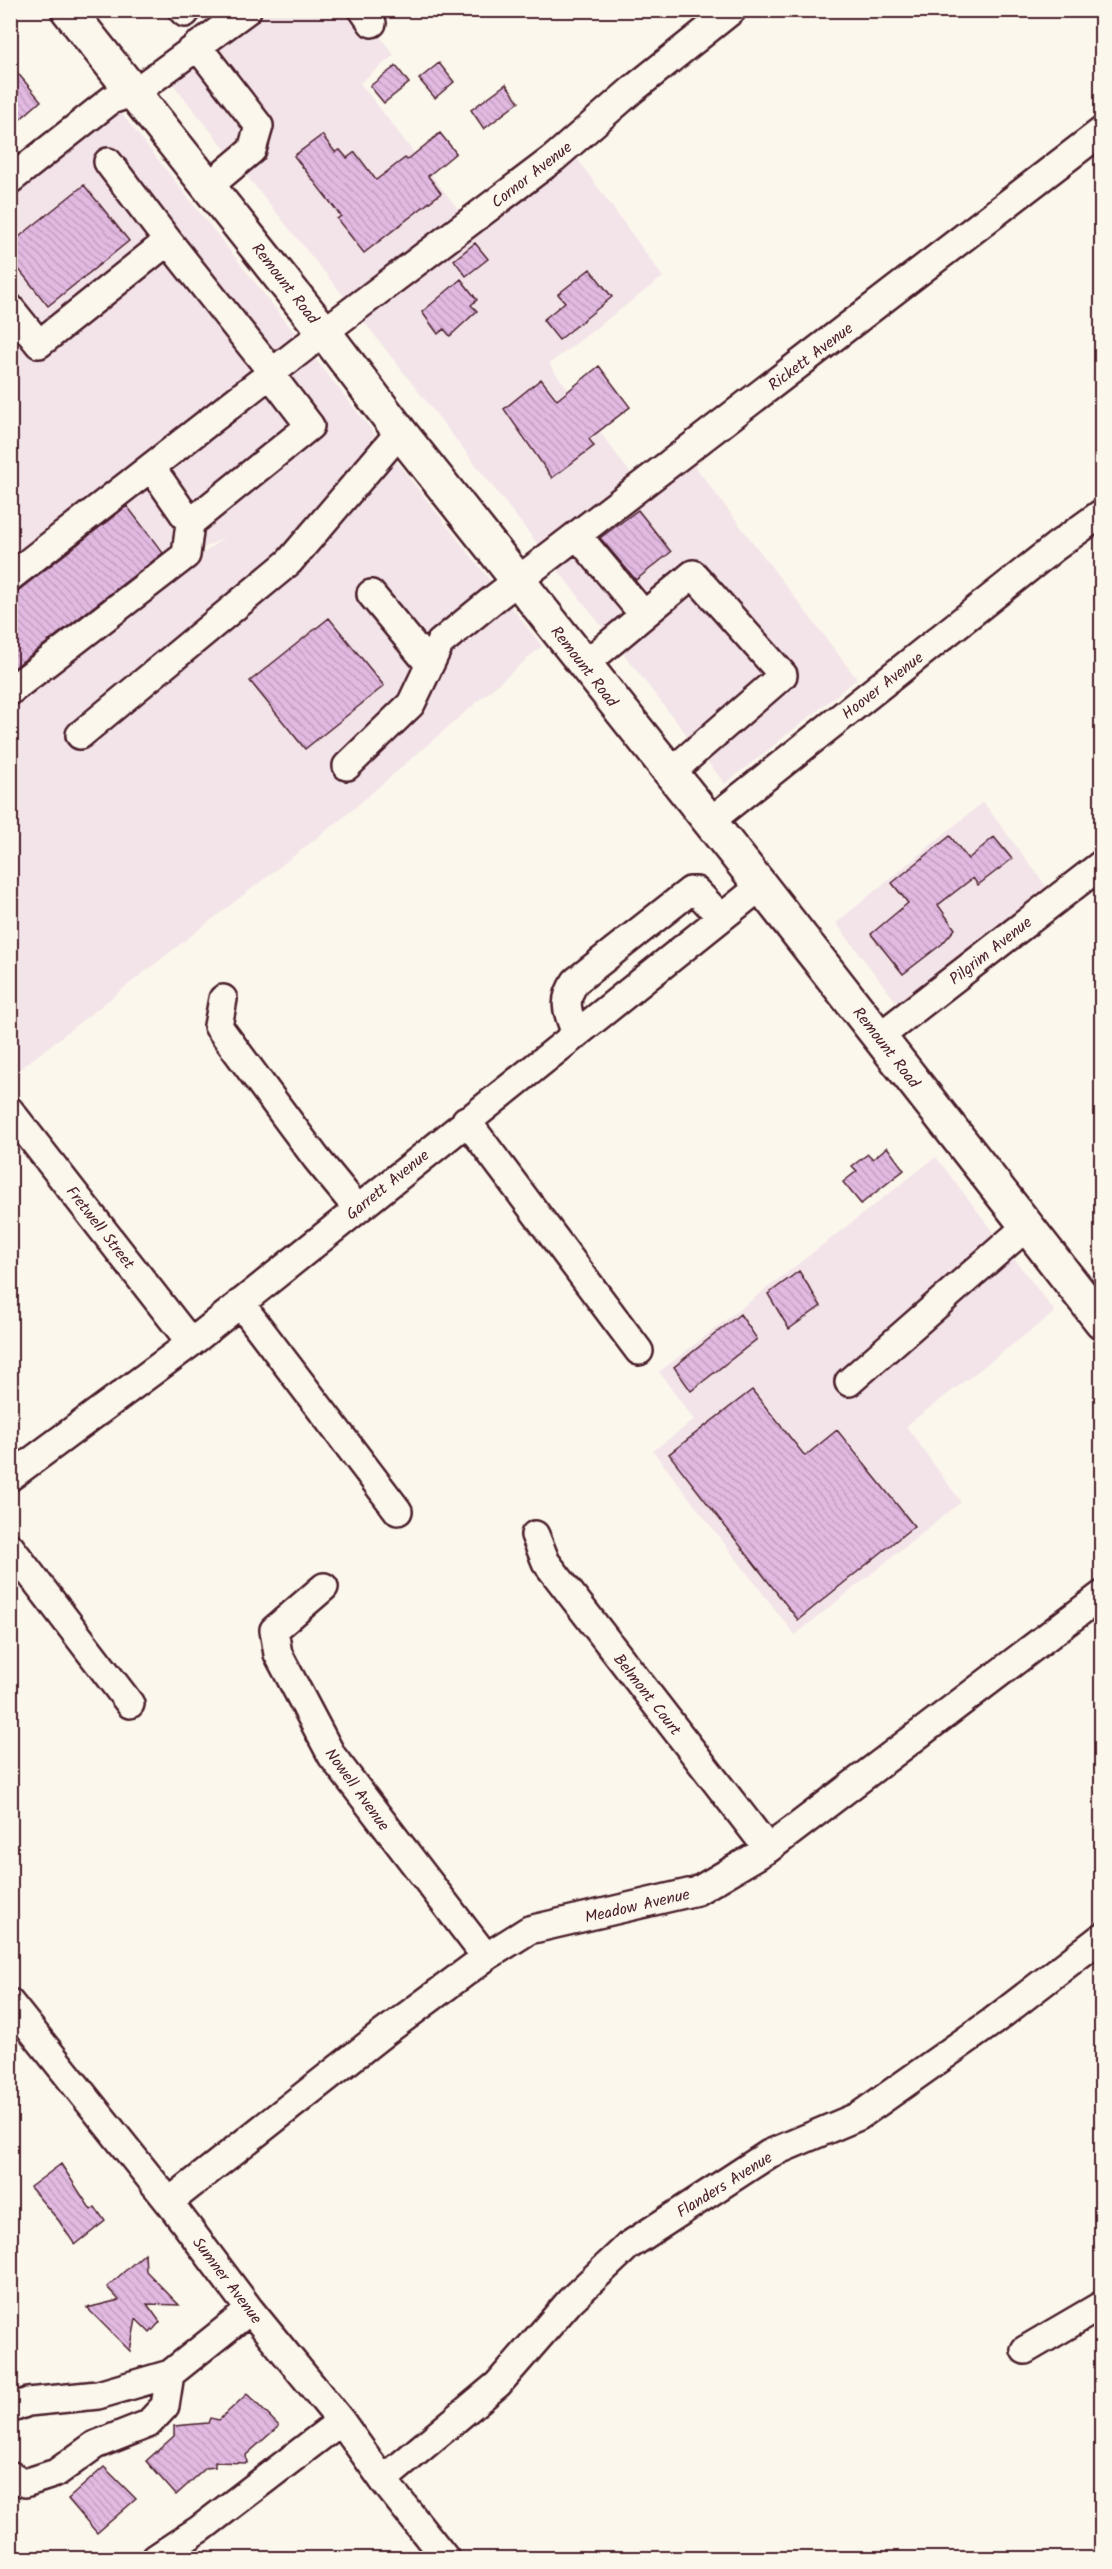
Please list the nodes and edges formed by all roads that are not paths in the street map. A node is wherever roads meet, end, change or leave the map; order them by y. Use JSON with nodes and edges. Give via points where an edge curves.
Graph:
{"nodes":[{"id":1,"x":68,"y":10,"type":"edge"},
{"id":2,"x":247,"y":10,"type":"edge"},
{"id":3,"x":732,"y":10,"type":"edge"},
{"id":4,"x":197,"y":46,"type":"junction"},
{"id":5,"x":135,"y":92,"type":"junction"},
{"id":6,"x":1101,"y":131,"type":"edge"},
{"id":7,"x":108,"y":162,"type":"dead end"},
{"id":8,"x":10,"y":180,"type":"edge"},
{"id":9,"x":208,"y":186,"type":"junction"},
{"id":10,"x":168,"y":240,"type":"junction"},
{"id":11,"x":10,"y":308,"type":"edge"},
{"id":12,"x":324,"y":332,"type":"junction"},
{"id":13,"x":271,"y":373,"type":"junction"},
{"id":14,"x":400,"y":432,"type":"junction"},
{"id":15,"x":151,"y":467,"type":"junction"},
{"id":16,"x":1101,"y":513,"type":"edge"},
{"id":17,"x":190,"y":523,"type":"junction"},
{"id":18,"x":577,"y":535,"type":"junction"},
{"id":19,"x":10,"y":578,"type":"edge"},
{"id":20,"x":518,"y":581,"type":"junction"},
{"id":21,"x":371,"y":594,"type":"dead end"},
{"id":22,"x":644,"y":615,"type":"junction"},
{"id":23,"x":429,"y":664,"type":"junction"},
{"id":24,"x":584,"y":665,"type":"junction"},
{"id":25,"x":10,"y":691,"type":"edge"},
{"id":26,"x":80,"y":735,"type":"dead end"},
{"id":27,"x":347,"y":766,"type":"dead end"},
{"id":28,"x":670,"y":773,"type":"junction"},
{"id":29,"x":709,"y":822,"type":"junction"},
{"id":30,"x":1101,"y":864,"type":"edge"},
{"id":31,"x":761,"y":886,"type":"junction"},
{"id":32,"x":721,"y":917,"type":"junction"},
{"id":33,"x":223,"y":999,"type":"dead end"},
{"id":34,"x":576,"y":1033,"type":"junction"},
{"id":35,"x":879,"y":1037,"type":"junction"},
{"id":36,"x":10,"y":1111,"type":"edge"},
{"id":37,"x":466,"y":1120,"type":"junction"},
{"id":38,"x":357,"y":1208,"type":"junction"},
{"id":39,"x":1027,"y":1226,"type":"junction"},
{"id":40,"x":240,"y":1303,"type":"junction"},
{"id":41,"x":1100,"y":1316,"type":"edge"},
{"id":42,"x":190,"y":1343,"type":"junction"},
{"id":43,"x":639,"y":1351,"type":"dead end"},
{"id":44,"x":849,"y":1382,"type":"dead end"},
{"id":45,"x":10,"y":1477,"type":"edge"},
{"id":46,"x":398,"y":1511,"type":"dead end"},
{"id":47,"x":535,"y":1535,"type":"dead end"},
{"id":48,"x":10,"y":1547,"type":"edge"},
{"id":49,"x":324,"y":1587,"type":"dead end"},
{"id":50,"x":1101,"y":1595,"type":"edge"},
{"id":51,"x":130,"y":1704,"type":"dead end"},
{"id":52,"x":768,"y":1849,"type":"junction"},
{"id":53,"x":1101,"y":1936,"type":"edge"},
{"id":54,"x":486,"y":1957,"type":"junction"},
{"id":55,"x":10,"y":2003,"type":"edge"},
{"id":56,"x":169,"y":2202,"type":"junction"},
{"id":57,"x":1101,"y":2306,"type":"edge"},
{"id":58,"x":250,"y":2310,"type":"junction"},
{"id":59,"x":1025,"y":2350,"type":"dead end"},
{"id":60,"x":170,"y":2374,"type":"junction"},
{"id":61,"x":10,"y":2409,"type":"edge"},
{"id":62,"x":341,"y":2421,"type":"junction"},
{"id":63,"x":10,"y":2475,"type":"edge"},
{"id":64,"x":383,"y":2480,"type":"junction"},
{"id":65,"x":156,"y":2559,"type":"edge"},
{"id":66,"x":445,"y":2559,"type":"edge"}],
"edges":[{"from":1,"to":5,"type":"main road","name":"Remount Road"},
{"from":2,"to":4,"type":"street"},
{"from":3,"to":12,"type":"street","name":"Cornor Avenue","via":[[554,158]]},
{"from":4,"to":5,"type":"street"},
{"from":4,"to":9,"type":"street","via":[[259,126],[252,150]]},
{"from":5,"to":8,"type":"street","via":[[111,100]]},
{"from":5,"to":9,"type":"main road","name":"Remount Road"},
{"from":6,"to":18,"type":"street","name":"Rickett Avenue"},
{"from":7,"to":10,"type":"street"},
{"from":9,"to":12,"type":"main road","name":"Remount Road"},
{"from":10,"to":11,"type":"street","via":[[39,344]]},
{"from":10,"to":13,"type":"street"},
{"from":12,"to":13,"type":"street","name":"Cornor Avenue"},
{"from":12,"to":14,"type":"main road","name":"Remount Road"},
{"from":13,"to":15,"type":"street","name":"Cornor Avenue"},
{"from":13,"to":17,"type":"street","via":[[310,426]]},
{"from":14,"to":20,"type":"main road","name":"Remount Road"},
{"from":14,"to":26,"type":"street","via":[[289,562]]},
{"from":15,"to":17,"type":"street"},
{"from":15,"to":19,"type":"street","name":"Cornor Avenue"},
{"from":16,"to":29,"type":"street","name":"Hoover Avenue"},
{"from":17,"to":25,"type":"street","via":[[186,555]]},
{"from":18,"to":20,"type":"street","name":"Rickett Avenue"},
{"from":18,"to":22,"type":"street"},
{"from":20,"to":23,"type":"street","name":"Rickett Avenue","via":[[440,643]]},
{"from":20,"to":24,"type":"main road","name":"Remount Road"},
{"from":21,"to":23,"type":"street"},
{"from":22,"to":24,"type":"street"},
{"from":22,"to":28,"type":"street","via":[[693,574],[783,675]]},
{"from":23,"to":27,"type":"street","name":"Rickett Avenue","via":[[411,704]]},
{"from":24,"to":28,"type":"main road","name":"Remount Road"},
{"from":28,"to":29,"type":"main road","name":"Remount Road"},
{"from":29,"to":31,"type":"main road","name":"Remount Road"},
{"from":30,"to":35,"type":"street","name":"Pilgrim Avenue"},
{"from":31,"to":32,"type":"street","name":"Garrett Avenue"},
{"from":31,"to":35,"type":"main road","name":"Remount Road"},
{"from":32,"to":34,"type":"street","name":"Garrett Avenue"},
{"from":32,"to":34,"type":"street","via":[[696,891],[690,891],[576,981],[566,1000]]},
{"from":33,"to":38,"type":"street","via":[[218,1026]]},
{"from":34,"to":37,"type":"street","name":"Garrett Avenue"},
{"from":35,"to":39,"type":"main road","name":"Remount Road"},
{"from":36,"to":42,"type":"street","name":"Fretwell Street"},
{"from":37,"to":38,"type":"street","name":"Garrett Avenue"},
{"from":37,"to":43,"type":"street"},
{"from":38,"to":40,"type":"street","name":"Garrett Avenue"},
{"from":39,"to":41,"type":"main road","name":"Remount Road"},
{"from":39,"to":44,"type":"street"},
{"from":40,"to":42,"type":"street","name":"Garrett Avenue"},
{"from":40,"to":46,"type":"street"},
{"from":42,"to":45,"type":"street","name":"Garrett Avenue"},
{"from":47,"to":52,"type":"street","name":"Belmont Court","via":[[546,1562]]},
{"from":48,"to":51,"type":"street"},
{"from":49,"to":54,"type":"street","name":"Nowell Avenue","via":[[274,1630],[278,1654],[332,1756]]},
{"from":50,"to":52,"type":"street","name":"Meadow Avenue"},
{"from":52,"to":54,"type":"street","name":"Meadow Avenue","via":[[697,1891],[529,1930]]},
{"from":53,"to":64,"type":"street","name":"Flanders Avenue","via":[[992,2022],[859,2116],[769,2154],[628,2246],[570,2301],[498,2384]]},
{"from":54,"to":56,"type":"street","name":"Meadow Avenue"},
{"from":55,"to":56,"type":"street","name":"Sumner Avenue"},
{"from":56,"to":58,"type":"street","name":"Sumner Avenue"},
{"from":57,"to":59,"type":"street"},
{"from":58,"to":60,"type":"street"},
{"from":58,"to":62,"type":"street","name":"Sumner Avenue"},
{"from":60,"to":61,"type":"street","via":[[99,2395],[28,2402]]},
{"from":60,"to":63,"type":"street","via":[[165,2406],[148,2424],[95,2445],[56,2473],[25,2483]]},
{"from":62,"to":64,"type":"street","name":"Sumner Avenue"},
{"from":62,"to":65,"type":"street"},
{"from":64,"to":66,"type":"street","name":"Sumner Avenue"}]}
